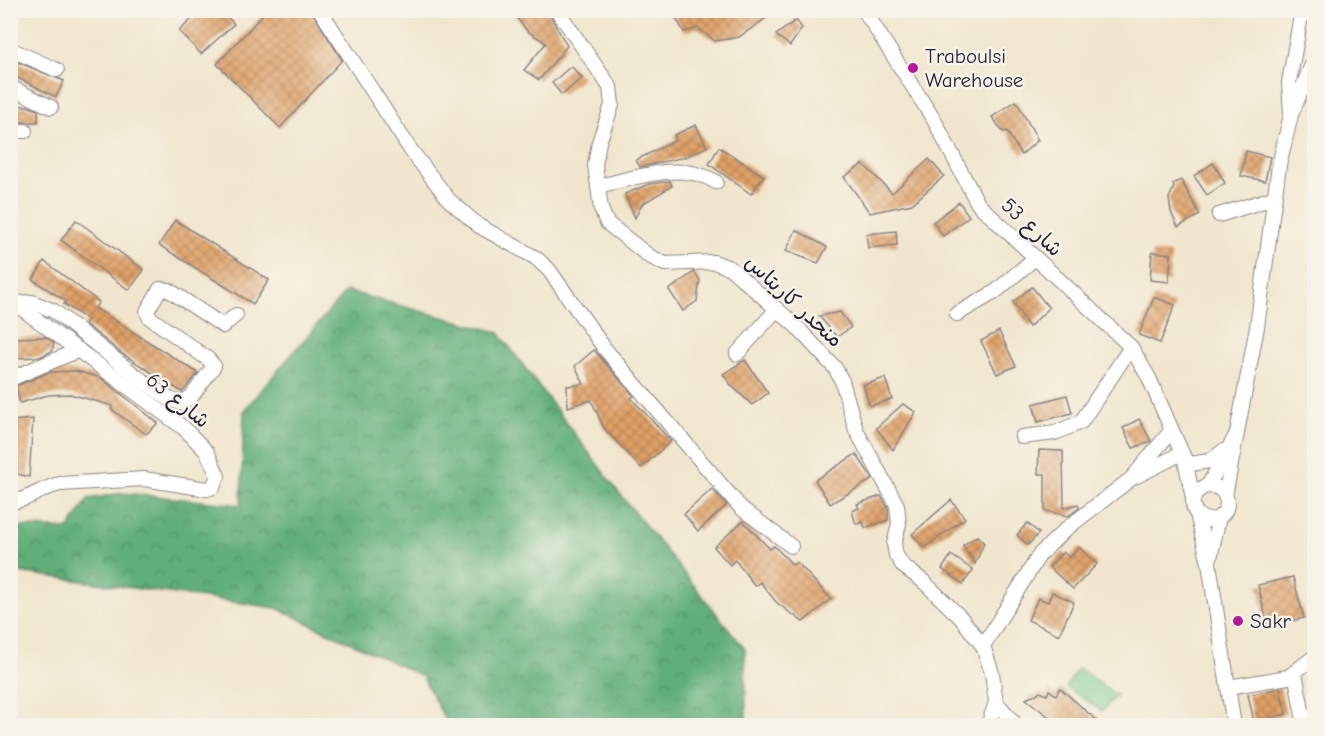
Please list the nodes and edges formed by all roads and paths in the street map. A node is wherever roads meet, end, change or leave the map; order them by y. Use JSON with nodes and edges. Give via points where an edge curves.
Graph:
{"nodes":[{"id":1,"x":320,"y":10,"type":"edge"},
{"id":2,"x":557,"y":10,"type":"edge"},
{"id":3,"x":864,"y":10,"type":"edge"},
{"id":4,"x":1302,"y":10,"type":"edge"},
{"id":5,"x":10,"y":49,"type":"edge"},
{"id":6,"x":1314,"y":60,"type":"edge"},
{"id":7,"x":57,"y":70,"type":"dead end"},
{"id":8,"x":10,"y":87,"type":"edge"},
{"id":9,"x":51,"y":107,"type":"dead end"},
{"id":10,"x":1291,"y":115,"type":"junction"},
{"id":11,"x":716,"y":182,"type":"dead end"},
{"id":12,"x":598,"y":186,"type":"junction"},
{"id":13,"x":1273,"y":198,"type":"junction"},
{"id":14,"x":1219,"y":215,"type":"dead end"},
{"id":15,"x":1035,"y":258,"type":"junction"},
{"id":16,"x":13,"y":302,"type":"edge"},
{"id":17,"x":777,"y":309,"type":"junction"},
{"id":18,"x":957,"y":314,"type":"dead end"},
{"id":19,"x":236,"y":315,"type":"dead end"},
{"id":20,"x":1131,"y":347,"type":"junction"},
{"id":21,"x":79,"y":350,"type":"junction"},
{"id":22,"x":737,"y":354,"type":"dead end"},
{"id":23,"x":10,"y":379,"type":"edge"},
{"id":24,"x":1171,"y":431,"type":"junction"},
{"id":25,"x":1237,"y":433,"type":"junction"},
{"id":26,"x":1022,"y":437,"type":"dead end"},
{"id":27,"x":1227,"y":447,"type":"junction"},
{"id":28,"x":1186,"y":459,"type":"junction"},
{"id":29,"x":1132,"y":478,"type":"junction"},
{"id":30,"x":1207,"y":486,"type":"junction"},
{"id":31,"x":1226,"y":496,"type":"junction"},
{"id":32,"x":1193,"y":498,"type":"junction"},
{"id":33,"x":10,"y":502,"type":"edge"},
{"id":34,"x":1197,"y":514,"type":"junction"},
{"id":35,"x":1219,"y":517,"type":"junction"},
{"id":36,"x":791,"y":546,"type":"dead end"},
{"id":37,"x":1209,"y":563,"type":"junction"},
{"id":38,"x":983,"y":646,"type":"junction"},
{"id":39,"x":1314,"y":657,"type":"edge"},
{"id":40,"x":1295,"y":673,"type":"junction"},
{"id":41,"x":1228,"y":687,"type":"junction"},
{"id":42,"x":996,"y":702,"type":"junction"},
{"id":43,"x":988,"y":726,"type":"edge"},
{"id":44,"x":1017,"y":726,"type":"edge"},
{"id":45,"x":1234,"y":726,"type":"edge"},
{"id":46,"x":1305,"y":726,"type":"edge"}],
"edges":[{"from":1,"to":36,"type":"street","via":[[410,149],[449,200],[479,226],[536,258],[549,270],[605,349],[741,508]]},
{"from":2,"to":12,"type":"street","name":"منحدر كاريتاس","via":[[612,95],[597,151]]},
{"from":3,"to":15,"type":"street","name":"شارع 53","via":[[934,120],[978,204]]},
{"from":4,"to":10,"type":"street","via":[[1289,82]]},
{"from":5,"to":7,"type":"street"},
{"from":6,"to":10,"type":"street"},
{"from":8,"to":9,"type":"street"},
{"from":10,"to":13,"type":"street"},
{"from":11,"to":12,"type":"street","via":[[703,174],[668,171]]},
{"from":12,"to":17,"type":"street","name":"منحدر كاريتاس","via":[[607,223],[649,256],[675,266],[723,264]]},
{"from":13,"to":14,"type":"street"},
{"from":13,"to":25,"type":"street","via":[[1257,327]]},
{"from":15,"to":18,"type":"street","via":[[995,292]]},
{"from":15,"to":20,"type":"street","name":"شارع 53"},
{"from":16,"to":19,"type":"street","via":[[32,302],[54,311],[136,376],[181,403],[191,397],[214,366],[149,317],[150,304],[165,288],[219,325],[226,326]]},
{"from":16,"to":21,"type":"street","name":"شارع 63"},
{"from":17,"to":22,"type":"street"},
{"from":17,"to":38,"type":"street","name":"منحدر كاريتاس","via":[[838,373],[856,430],[897,506],[899,524],[894,549],[903,566],[950,607]]},
{"from":20,"to":24,"type":"street","name":"شارع 53"},
{"from":20,"to":26,"type":"street","via":[[1081,422],[1055,433]]},
{"from":21,"to":23,"type":"street"},
{"from":21,"to":33,"type":"street","name":"شارع 63","via":[[185,429],[212,460],[218,476],[216,482],[207,489],[144,479],[60,484]]},
{"from":24,"to":28,"type":"street","name":"شارع 53"},
{"from":24,"to":29,"type":"street"},
{"from":25,"to":27,"type":"street"},
{"from":25,"to":31,"type":"street"},
{"from":27,"to":28,"type":"street","via":[[1210,461]]},
{"from":27,"to":30,"type":"street"},
{"from":28,"to":29,"type":"street"},
{"from":28,"to":30,"type":"street"},
{"from":28,"to":32,"type":"street"},
{"from":29,"to":38,"type":"street","via":[[1066,529],[1040,555]]},
{"from":30,"to":31,"type":"street"},
{"from":30,"to":32,"type":"street"},
{"from":31,"to":35,"type":"street","via":[[1227,504]]},
{"from":32,"to":34,"type":"street"},
{"from":34,"to":35,"type":"street","via":[[1204,519]]},
{"from":34,"to":37,"type":"street"},
{"from":35,"to":37,"type":"street"},
{"from":37,"to":41,"type":"street"},
{"from":38,"to":42,"type":"street"},
{"from":39,"to":40,"type":"street"},
{"from":40,"to":41,"type":"street"},
{"from":40,"to":46,"type":"street"},
{"from":41,"to":45,"type":"street"},
{"from":42,"to":43,"type":"street"},
{"from":42,"to":44,"type":"street"}]}
